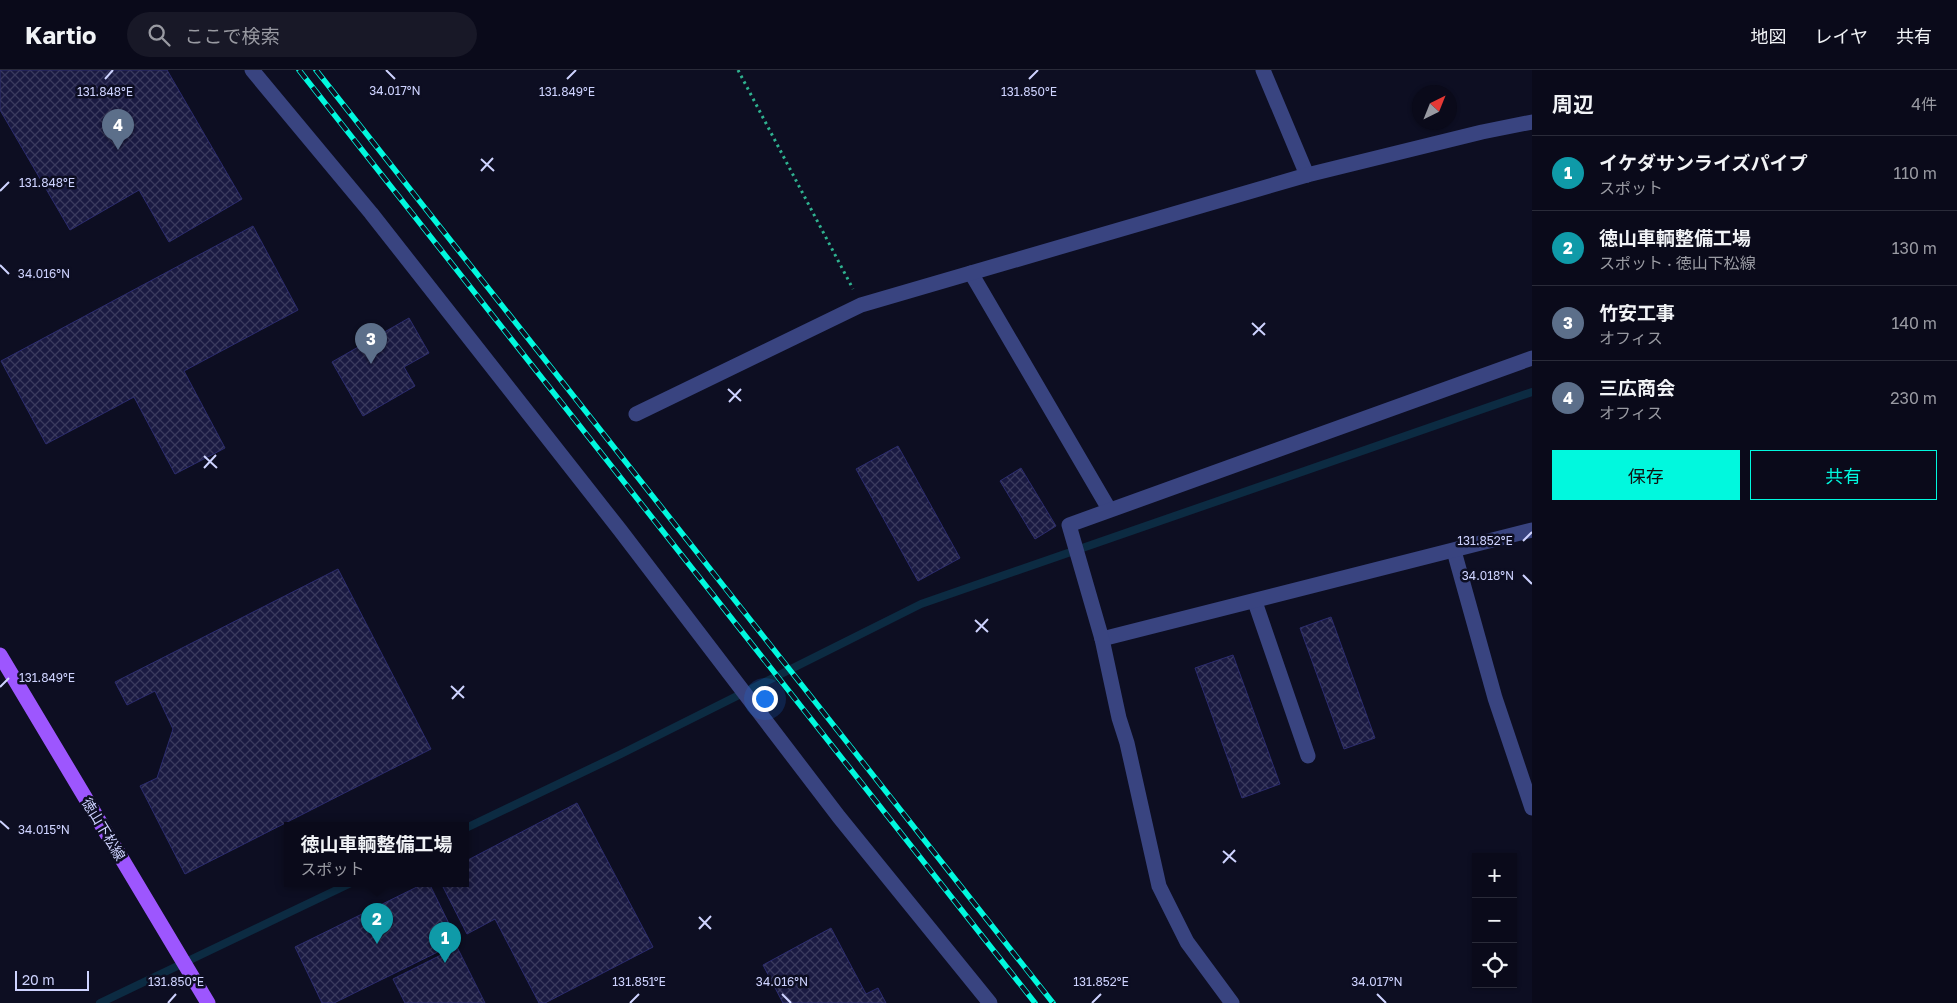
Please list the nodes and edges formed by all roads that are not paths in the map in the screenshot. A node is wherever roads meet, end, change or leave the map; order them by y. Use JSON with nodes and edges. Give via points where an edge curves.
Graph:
{"nodes":[{"id":1,"x":252,"y":70,"type":"edge"},
{"id":2,"x":1264,"y":70,"type":"edge"},
{"id":3,"x":1532,"y":122,"type":"edge"},
{"id":4,"x":1307,"y":175,"type":"junction"},
{"id":5,"x":971,"y":273,"type":"junction"},
{"id":6,"x":1532,"y":358,"type":"edge"},
{"id":7,"x":636,"y":414,"type":"dead end"},
{"id":8,"x":1109,"y":509,"type":"junction"},
{"id":9,"x":1532,"y":530,"type":"edge"},
{"id":10,"x":1454,"y":551,"type":"junction"},
{"id":11,"x":1255,"y":602,"type":"junction"},
{"id":12,"x":1102,"y":639,"type":"junction"},
{"id":13,"x":0,"y":655,"type":"edge"},
{"id":14,"x":1308,"y":756,"type":"dead end"},
{"id":15,"x":1532,"y":808,"type":"edge"},
{"id":16,"x":208,"y":1003,"type":"edge"},
{"id":17,"x":990,"y":1003,"type":"edge"},
{"id":18,"x":1232,"y":1003,"type":"edge"}],
"edges":[{"from":1,"to":17,"type":"street","via":[[371,213],[620,530],[839,817]]},
{"from":2,"to":4,"type":"street"},
{"from":3,"to":4,"type":"street"},
{"from":4,"to":5,"type":"street"},
{"from":5,"to":7,"type":"street","via":[[861,305]]},
{"from":5,"to":8,"type":"street"},
{"from":6,"to":8,"type":"street"},
{"from":8,"to":12,"type":"street","via":[[1069,525]]},
{"from":9,"to":10,"type":"street"},
{"from":10,"to":11,"type":"street"},
{"from":10,"to":15,"type":"street","via":[[1495,698]]},
{"from":11,"to":12,"type":"street"},
{"from":11,"to":14,"type":"street"},
{"from":12,"to":18,"type":"street","via":[[1159,886],[1187,942]]},
{"from":13,"to":16,"type":"main road","name":"徳山下松線"}]}
